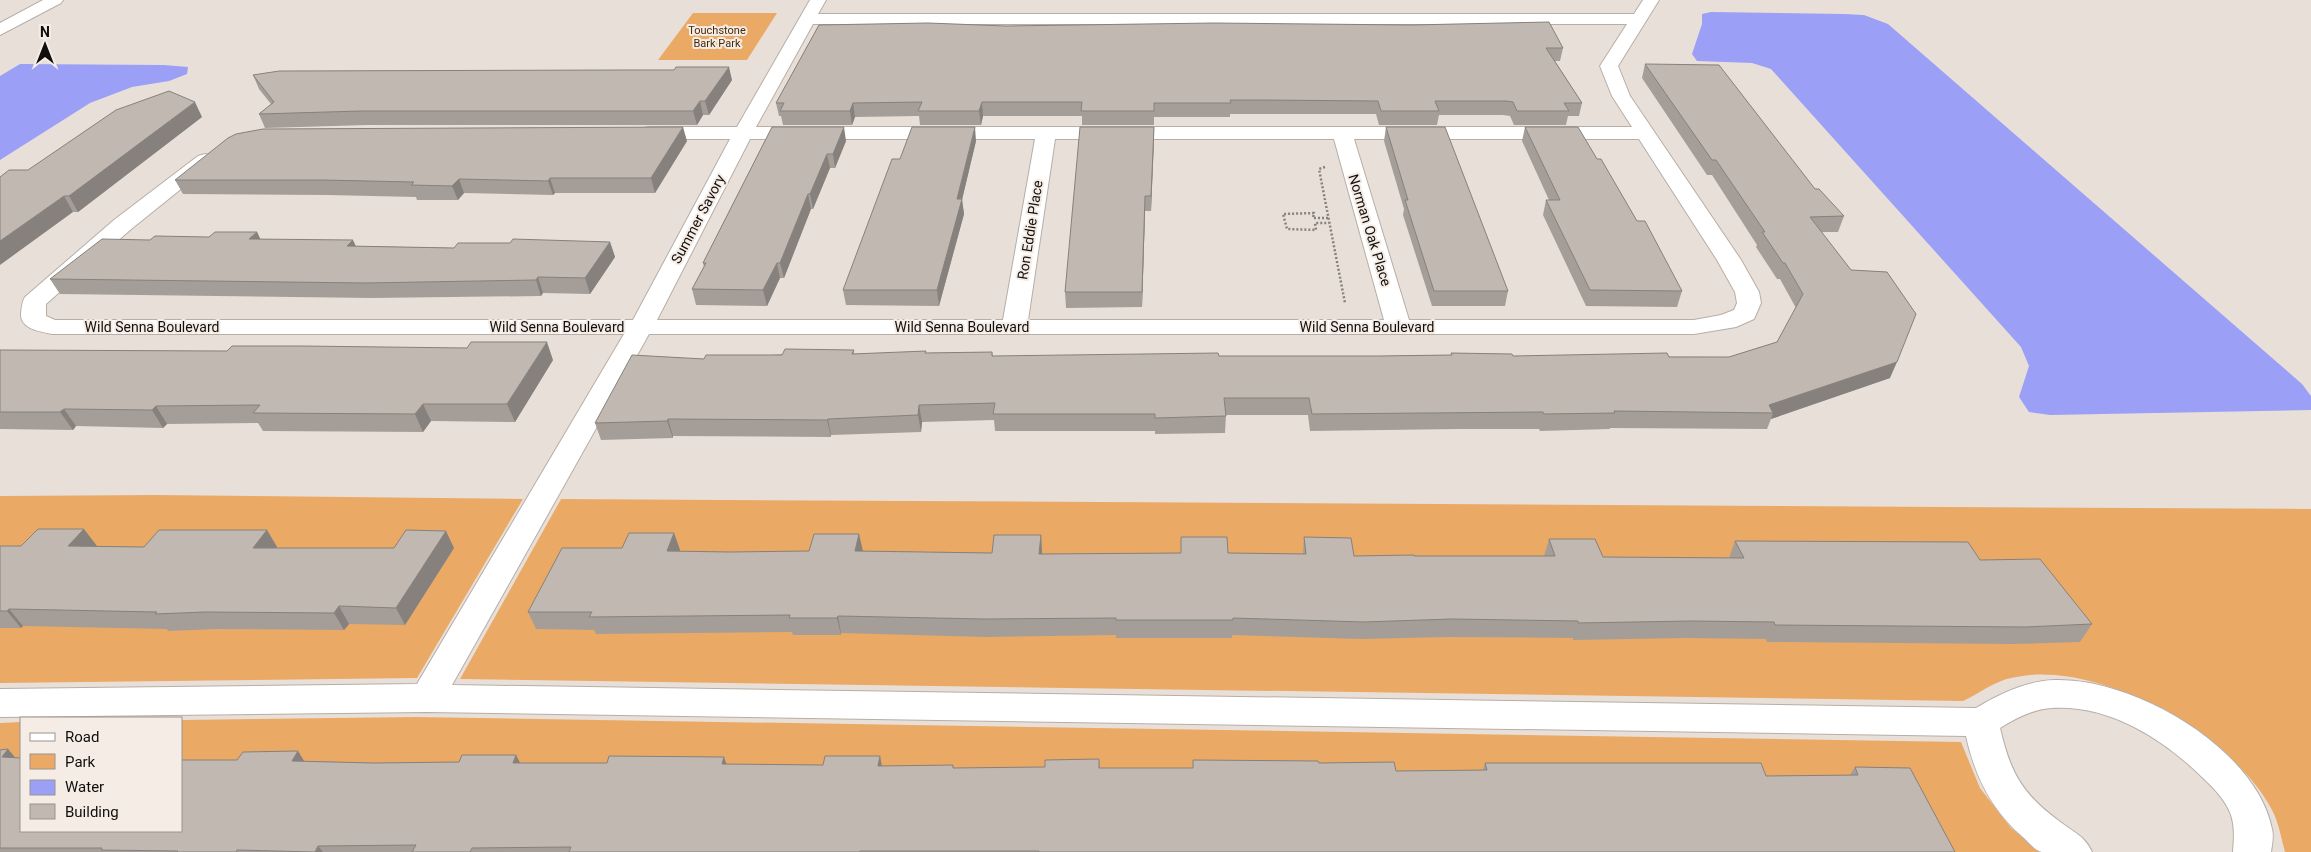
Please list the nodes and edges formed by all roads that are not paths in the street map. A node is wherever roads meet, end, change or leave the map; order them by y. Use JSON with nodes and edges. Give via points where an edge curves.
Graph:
{"nodes":[{"id":1,"x":55,"y":0,"type":"edge"},
{"id":2,"x":818,"y":0,"type":"edge"},
{"id":3,"x":1650,"y":0,"type":"edge"},
{"id":4,"x":807,"y":19,"type":"junction"},
{"id":5,"x":1637,"y":19,"type":"junction"},
{"id":6,"x":0,"y":30,"type":"edge"},
{"id":7,"x":632,"y":133,"type":"edge"},
{"id":8,"x":743,"y":133,"type":"junction"},
{"id":9,"x":1046,"y":133,"type":"junction"},
{"id":10,"x":1342,"y":133,"type":"junction"},
{"id":11,"x":1646,"y":133,"type":"junction"},
{"id":12,"x":222,"y":150,"type":"edge"},
{"id":13,"x":641,"y":327,"type":"junction"},
{"id":14,"x":1014,"y":327,"type":"junction"},
{"id":15,"x":1399,"y":327,"type":"junction"},
{"id":16,"x":427,"y":698,"type":"junction"},
{"id":17,"x":0,"y":703,"type":"edge"},
{"id":18,"x":1981,"y":722,"type":"junction"},
{"id":19,"x":2073,"y":852,"type":"edge"},
{"id":20,"x":2252,"y":852,"type":"edge"}],
"edges":[{"from":1,"to":6,"type":"street"},
{"from":2,"to":4,"type":"street","name":"Summer Savory"},
{"from":3,"to":5,"type":"street","name":"Wild Senna Boulevard"},
{"from":4,"to":5,"type":"street"},
{"from":4,"to":8,"type":"street","name":"Summer Savory"},
{"from":5,"to":11,"type":"street","name":"Wild Senna Boulevard","via":[[1609,66],[1621,96]]},
{"from":7,"to":8,"type":"street"},
{"from":8,"to":9,"type":"street"},
{"from":8,"to":13,"type":"street","name":"Summer Savory"},
{"from":9,"to":10,"type":"street"},
{"from":9,"to":14,"type":"street","name":"Ron Eddie Place"},
{"from":10,"to":11,"type":"street"},
{"from":10,"to":15,"type":"street","name":"Norman Oak Place"},
{"from":11,"to":15,"type":"street","name":"Wild Senna Boulevard","via":[[1729,260],[1746,292],[1749,302],[1746,314],[1727,322],[1694,327]]},
{"from":12,"to":13,"type":"street","name":"Wild Senna Boulevard","via":[[122,224],[34,302],[33,320],[52,327]]},
{"from":13,"to":14,"type":"street","name":"Wild Senna Boulevard"},
{"from":13,"to":16,"type":"street","name":"Summer Savory"},
{"from":14,"to":15,"type":"street","name":"Wild Senna Boulevard"},
{"from":16,"to":17,"type":"street"},
{"from":16,"to":18,"type":"street"},
{"from":18,"to":19,"type":"street","via":[[1988,754],[2000,784],[2026,816],[2061,846]]},
{"from":18,"to":20,"type":"street","via":[[2030,696],[2065,694],[2106,702],[2149,718],[2190,743],[2223,774],[2247,807],[2256,839]]}]}
